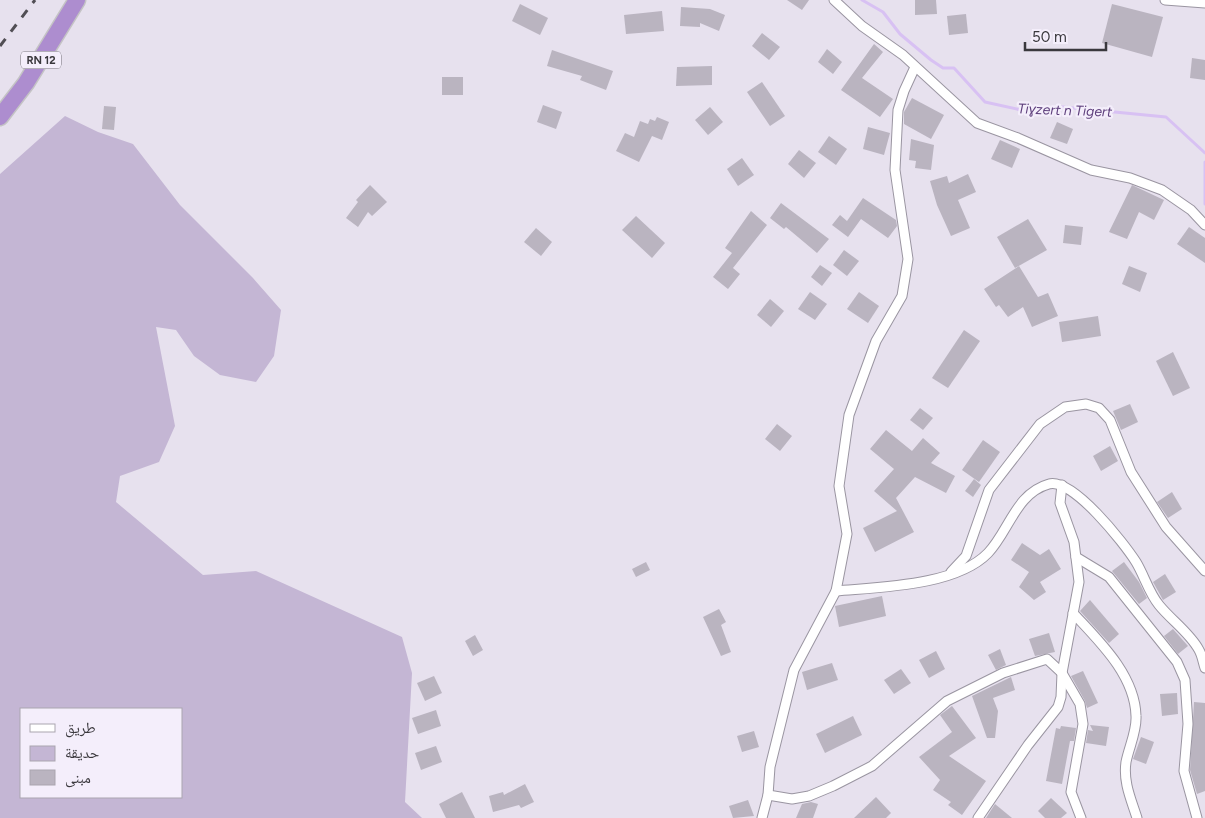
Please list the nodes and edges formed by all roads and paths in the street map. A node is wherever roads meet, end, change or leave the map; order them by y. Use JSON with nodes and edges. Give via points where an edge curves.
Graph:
{"nodes":[{"id":1,"x":77,"y":0,"type":"edge"},
{"id":2,"x":834,"y":0,"type":"edge"},
{"id":3,"x":1165,"y":0,"type":"edge"},
{"id":4,"x":1205,"y":3,"type":"edge"},
{"id":5,"x":915,"y":67,"type":"junction"},
{"id":6,"x":0,"y":117,"type":"edge"},
{"id":7,"x":1205,"y":226,"type":"edge"},
{"id":8,"x":1062,"y":485,"type":"junction"},
{"id":9,"x":1076,"y":556,"type":"junction"},
{"id":10,"x":1205,"y":571,"type":"edge"},
{"id":11,"x":950,"y":574,"type":"junction"},
{"id":12,"x":836,"y":590,"type":"junction"},
{"id":13,"x":1073,"y":613,"type":"junction"},
{"id":14,"x":1205,"y":668,"type":"edge"},
{"id":15,"x":1062,"y":673,"type":"junction"},
{"id":16,"x":768,"y":795,"type":"junction"},
{"id":17,"x":762,"y":818,"type":"edge"},
{"id":18,"x":978,"y":818,"type":"edge"},
{"id":19,"x":1081,"y":818,"type":"edge"},
{"id":20,"x":1137,"y":818,"type":"edge"},
{"id":21,"x":1197,"y":818,"type":"edge"}],
"edges":[{"from":1,"to":6,"type":"highway","number":"RN 12","via":[[26,83]]},
{"from":2,"to":5,"type":"street"},
{"from":3,"to":4,"type":"street"},
{"from":5,"to":7,"type":"street","via":[[977,123],[1091,170],[1130,178],[1162,190],[1191,210]]},
{"from":5,"to":12,"type":"street","via":[[898,110],[895,170],[908,259],[902,296],[876,341],[848,414],[840,486],[847,534]]},
{"from":8,"to":9,"type":"street","via":[[1060,503]]},
{"from":8,"to":11,"type":"street","via":[[1051,483],[1035,489],[1015,510],[989,552],[975,563]]},
{"from":8,"to":14,"type":"street","via":[[1079,495],[1128,549],[1158,604],[1200,650]]},
{"from":9,"to":13,"type":"street","via":[[1079,582]]},
{"from":9,"to":21,"type":"street","via":[[1109,577],[1177,662],[1185,680],[1188,724],[1184,770]]},
{"from":10,"to":11,"type":"street","via":[[1166,528],[1131,472],[1110,420],[1099,408],[1086,404],[1065,407],[1040,424],[990,490],[966,556]]},
{"from":11,"to":12,"type":"street","via":[[898,586]]},
{"from":12,"to":16,"type":"street","via":[[794,670],[770,767]]},
{"from":13,"to":15,"type":"street"},
{"from":13,"to":20,"type":"street","via":[[1121,671],[1134,700],[1137,718],[1126,762],[1126,783]]},
{"from":15,"to":16,"type":"street","via":[[1047,659],[1003,673],[947,701],[872,766],[809,796],[792,799]]},
{"from":15,"to":18,"type":"street","via":[[1062,697],[1058,707]]},
{"from":15,"to":19,"type":"street","via":[[1080,704],[1084,724],[1071,792]]},
{"from":16,"to":17,"type":"street"}]}
